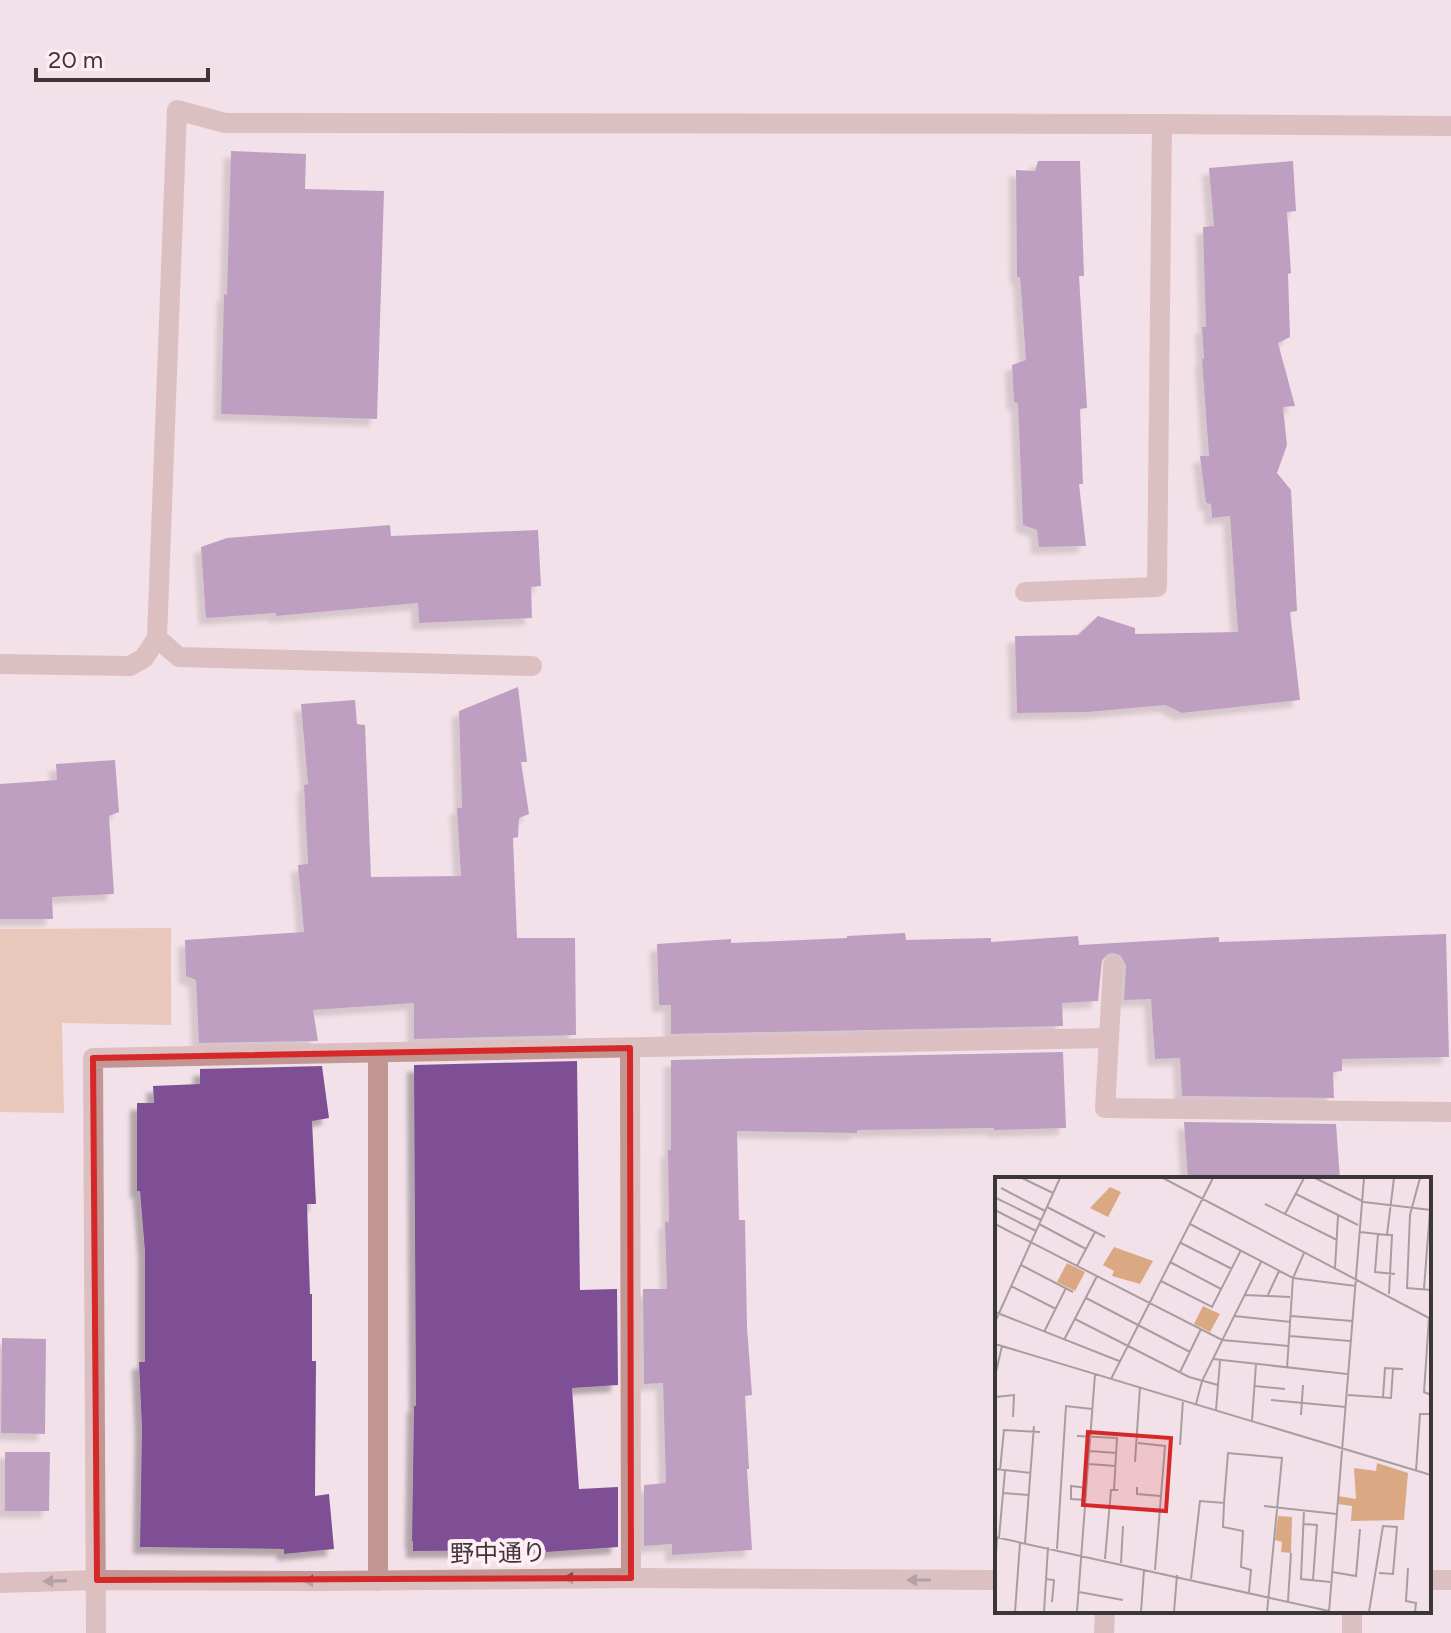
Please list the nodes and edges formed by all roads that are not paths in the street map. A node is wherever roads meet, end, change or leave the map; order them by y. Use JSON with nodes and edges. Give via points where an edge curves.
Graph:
{"nodes":[{"id":1,"x":1162,"y":124,"type":"junction"},
{"id":2,"x":1451,"y":126,"type":"edge"},
{"id":3,"x":1025,"y":592,"type":"dead end"},
{"id":4,"x":157,"y":638,"type":"junction"},
{"id":5,"x":0,"y":664,"type":"edge"},
{"id":6,"x":532,"y":666,"type":"dead end"},
{"id":7,"x":1113,"y":966,"type":"dead end"},
{"id":8,"x":1109,"y":1038,"type":"junction"},
{"id":9,"x":630,"y":1048,"type":"junction"},
{"id":10,"x":378,"y":1052,"type":"junction"},
{"id":11,"x":1451,"y":1112,"type":"edge"},
{"id":12,"x":631,"y":1578,"type":"junction"},
{"id":13,"x":97,"y":1580,"type":"junction"},
{"id":14,"x":995,"y":1580,"type":"edge"},
{"id":15,"x":378,"y":1581,"type":"junction"},
{"id":16,"x":0,"y":1583,"type":"edge"},
{"id":17,"x":1105,"y":1613,"type":"edge"},
{"id":18,"x":96,"y":1633,"type":"edge"},
{"id":19,"x":1104,"y":1633,"type":"edge"}],
"edges":[{"from":1,"to":2,"type":"street"},
{"from":1,"to":3,"type":"street","via":[[1157,587]]},
{"from":1,"to":4,"type":"street","via":[[225,123],[177,110]]},
{"from":4,"to":5,"type":"street","via":[[144,658],[130,666]]},
{"from":4,"to":6,"type":"street","via":[[179,657]]},
{"from":7,"to":8,"type":"street"},
{"from":8,"to":9,"type":"street"},
{"from":8,"to":11,"type":"street","via":[[1105,1108]]},
{"from":9,"to":10,"type":"street"},
{"from":9,"to":12,"type":"street"},
{"from":10,"to":13,"type":"street","via":[[93,1058]]},
{"from":10,"to":15,"type":"street"},
{"from":14,"to":12,"type":"street","name":"野中通り","one_way":true},
{"from":12,"to":15,"type":"street","name":"野中通り","one_way":true},
{"from":15,"to":13,"type":"street","name":"野中通り","one_way":true},
{"from":13,"to":16,"type":"street","name":"野中通り","one_way":true},
{"from":13,"to":18,"type":"street"},
{"from":17,"to":19,"type":"street"}]}
